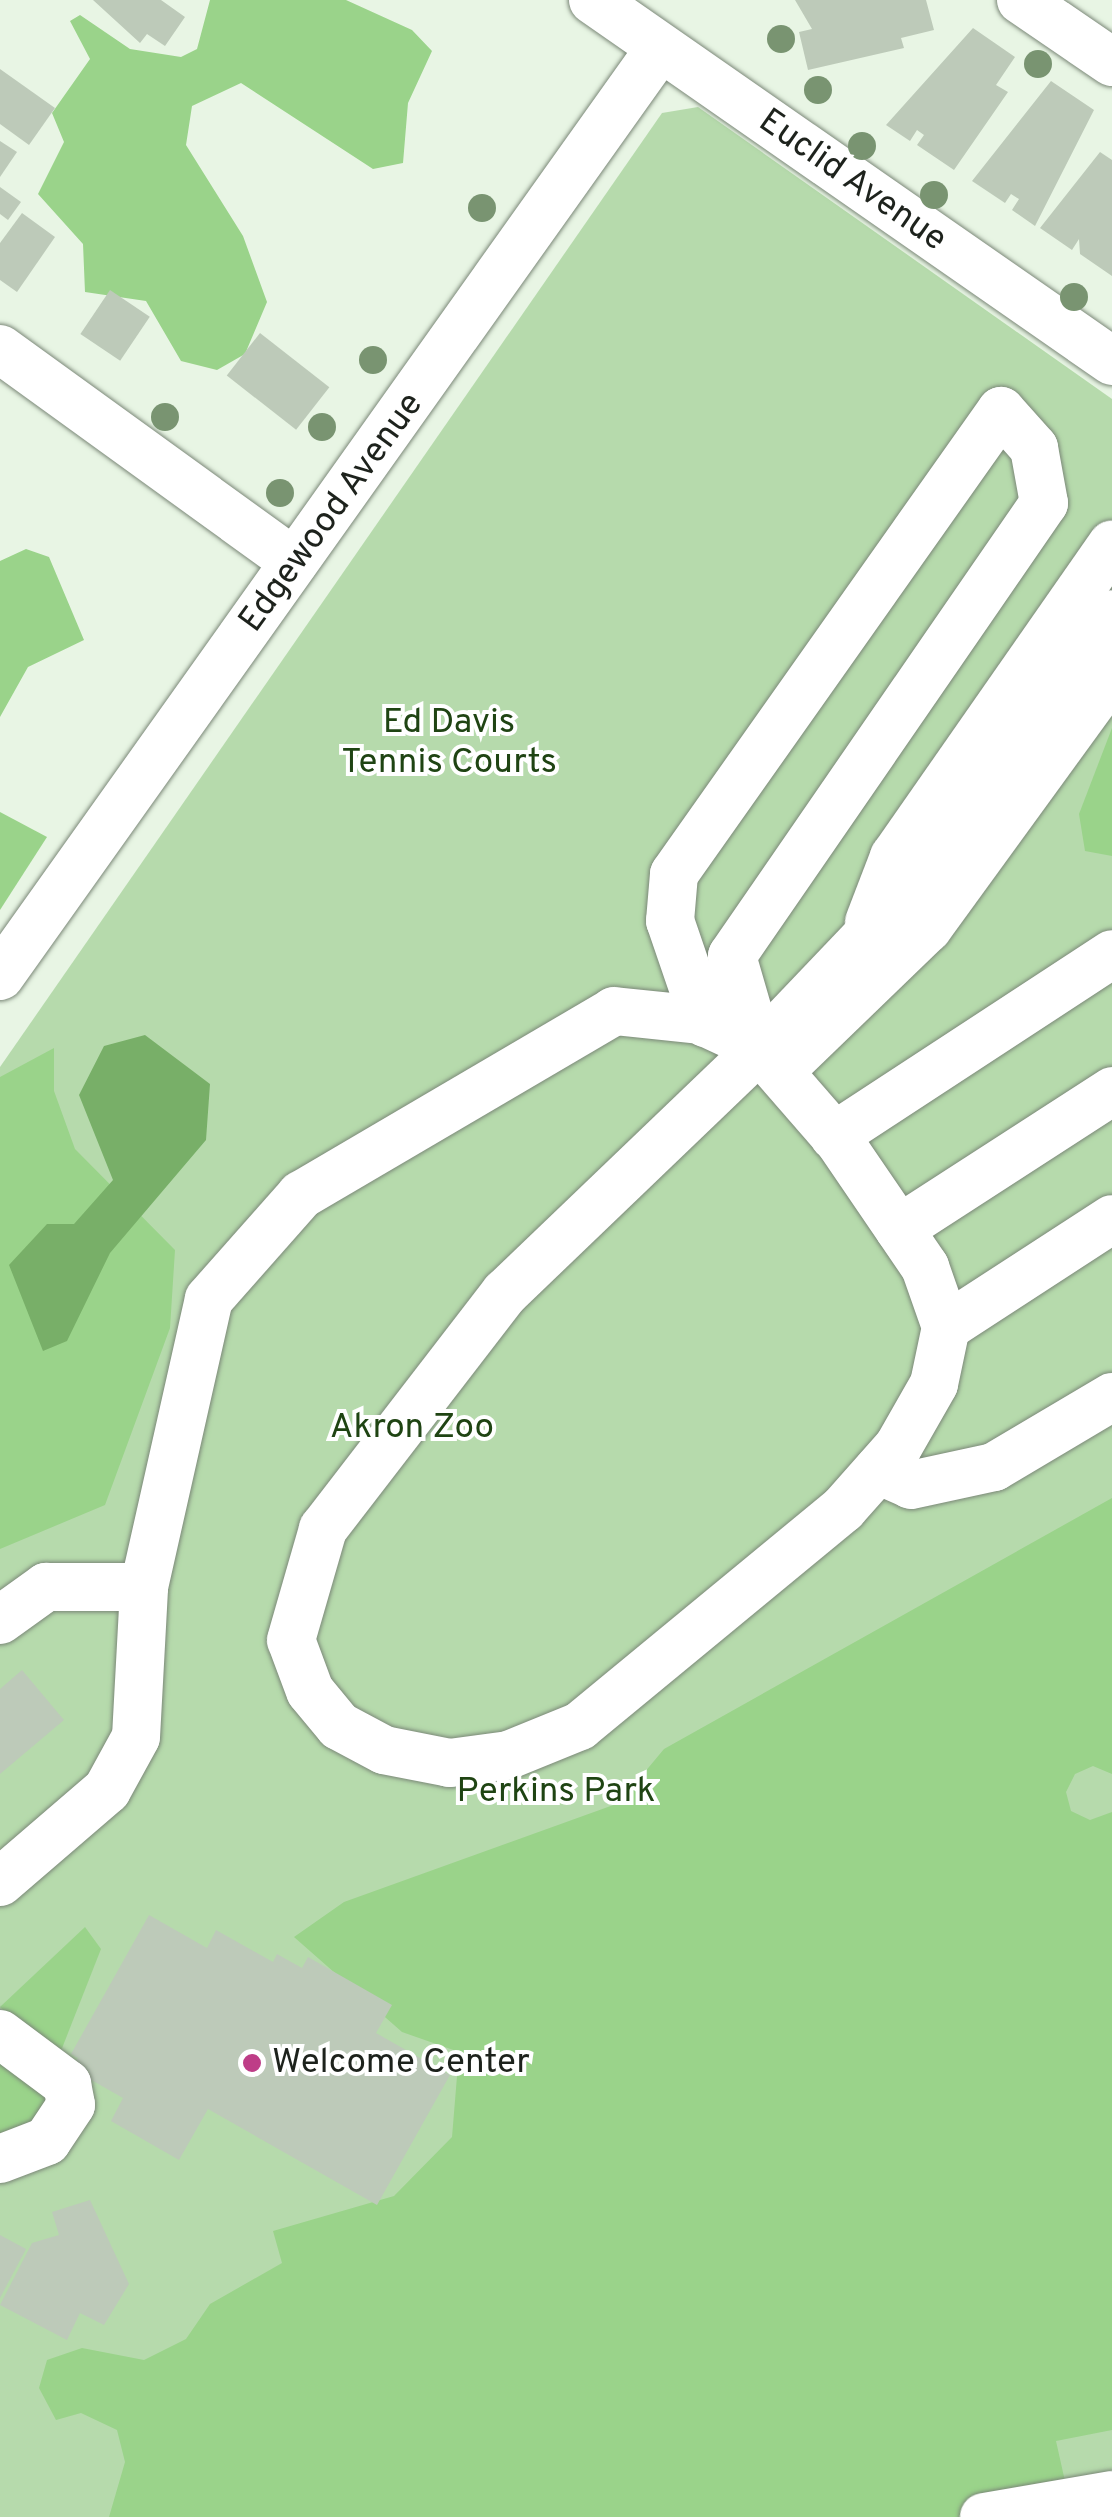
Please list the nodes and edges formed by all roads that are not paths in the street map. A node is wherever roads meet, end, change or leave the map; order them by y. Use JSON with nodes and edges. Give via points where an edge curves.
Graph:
{"nodes":[{"id":1,"x":1021,"y":0,"type":"edge"},
{"id":2,"x":626,"y":14,"type":"edge"},
{"id":3,"x":1112,"y":62,"type":"edge"},
{"id":4,"x":0,"y":349,"type":"edge"},
{"id":5,"x":1112,"y":361,"type":"edge"},
{"id":6,"x":1112,"y":544,"type":"edge"},
{"id":7,"x":294,"y":562,"type":"junction"},
{"id":8,"x":1112,"y":614,"type":"edge"},
{"id":9,"x":1112,"y":675,"type":"edge"},
{"id":10,"x":860,"y":945,"type":"junction"},
{"id":11,"x":1112,"y":954,"type":"edge"},
{"id":12,"x":0,"y":976,"type":"edge"},
{"id":13,"x":706,"y":1022,"type":"junction"},
{"id":14,"x":769,"y":1060,"type":"junction"},
{"id":15,"x":1112,"y":1091,"type":"edge"},
{"id":16,"x":834,"y":1136,"type":"junction"},
{"id":17,"x":1112,"y":1219,"type":"edge"},
{"id":18,"x":899,"y":1228,"type":"junction"},
{"id":19,"x":946,"y":1327,"type":"junction"},
{"id":20,"x":1112,"y":1397,"type":"edge"},
{"id":21,"x":878,"y":1470,"type":"junction"},
{"id":22,"x":144,"y":1588,"type":"junction"},
{"id":23,"x":0,"y":1620,"type":"edge"},
{"id":24,"x":0,"y":1882,"type":"edge"},
{"id":25,"x":0,"y":2034,"type":"edge"},
{"id":26,"x":0,"y":2159,"type":"edge"},
{"id":27,"x":1112,"y":2495,"type":"edge"},
{"id":28,"x":984,"y":2517,"type":"edge"}],
"edges":[{"from":1,"to":3,"type":"street"},
{"from":2,"to":5,"type":"street","name":"Euclid Avenue"},
{"from":2,"to":7,"type":"street","name":"Edgewood Avenue"},
{"from":4,"to":7,"type":"street"},
{"from":6,"to":10,"type":"street","via":[[894,858]]},
{"from":7,"to":12,"type":"street","name":"Edgewood Avenue"},
{"from":8,"to":10,"type":"street","via":[[935,864]]},
{"from":9,"to":14,"type":"street","via":[[928,928]]},
{"from":10,"to":14,"type":"street"},
{"from":11,"to":16,"type":"street"},
{"from":13,"to":14,"type":"street"},
{"from":13,"to":14,"type":"street","via":[[670,920],[674,874],[1000,411],[1040,459],[1044,503],[737,940],[736,980]]},
{"from":13,"to":22,"type":"street","via":[[614,1010],[301,1195],[210,1299]]},
{"from":14,"to":16,"type":"street"},
{"from":14,"to":21,"type":"street","via":[[506,1293],[323,1529],[291,1640],[310,1692],[358,1736],[450,1763],[510,1754],[580,1726],[644,1677]]},
{"from":15,"to":18,"type":"street"},
{"from":16,"to":18,"type":"street"},
{"from":17,"to":19,"type":"street"},
{"from":18,"to":19,"type":"street"},
{"from":19,"to":21,"type":"street","via":[[934,1384]]},
{"from":20,"to":21,"type":"street","via":[[994,1467],[911,1485]]},
{"from":22,"to":23,"type":"street","via":[[46,1586]]},
{"from":22,"to":24,"type":"street","via":[[136,1737],[107,1790]]},
{"from":25,"to":26,"type":"street","via":[[67,2084],[71,2105],[47,2141]]},
{"from":27,"to":28,"type":"street"}]}
